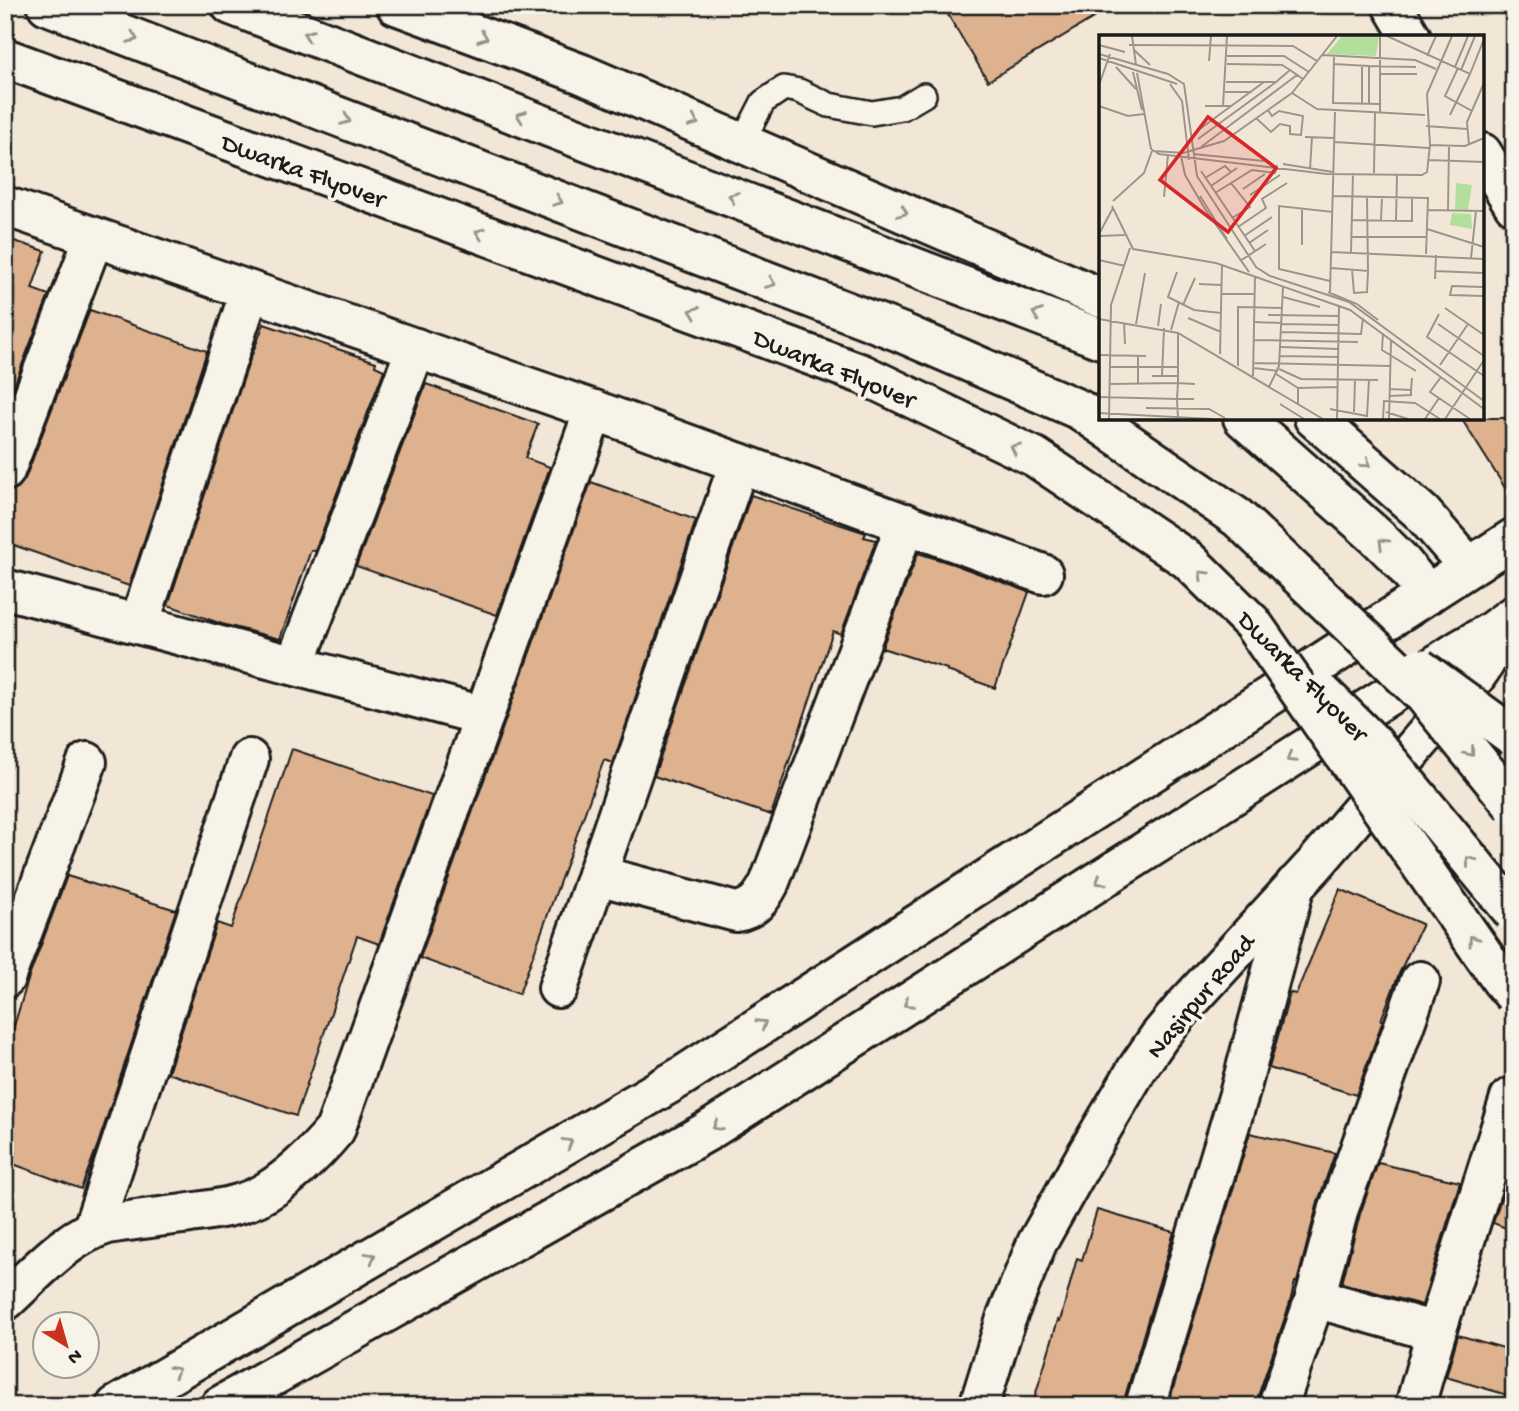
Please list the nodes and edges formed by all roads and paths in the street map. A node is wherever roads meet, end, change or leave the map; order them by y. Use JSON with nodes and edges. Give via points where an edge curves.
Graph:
{"nodes":[{"id":1,"x":47,"y":5,"type":"edge"},
{"id":2,"x":231,"y":5,"type":"edge"},
{"id":3,"x":396,"y":5,"type":"edge"},
{"id":4,"x":1392,"y":5,"type":"edge"},
{"id":5,"x":1410,"y":35,"type":"edge"},
{"id":6,"x":5,"y":58,"type":"edge"},
{"id":7,"x":924,"y":95,"type":"dead end"},
{"id":8,"x":742,"y":143,"type":"junction"},
{"id":9,"x":1484,"y":156,"type":"edge"},
{"id":10,"x":1514,"y":205,"type":"edge"},
{"id":11,"x":5,"y":206,"type":"edge"},
{"id":12,"x":94,"y":237,"type":"junction"},
{"id":13,"x":250,"y":291,"type":"junction"},
{"id":14,"x":1099,"y":297,"type":"edge"},
{"id":15,"x":1099,"y":338,"type":"edge"},
{"id":16,"x":415,"y":348,"type":"junction"},
{"id":17,"x":594,"y":410,"type":"junction"},
{"id":18,"x":1246,"y":420,"type":"edge"},
{"id":19,"x":1316,"y":420,"type":"edge"},
{"id":20,"x":739,"y":463,"type":"junction"},
{"id":21,"x":5,"y":471,"type":"edge"},
{"id":22,"x":906,"y":523,"type":"junction"},
{"id":23,"x":1514,"y":538,"type":"edge"},
{"id":24,"x":1469,"y":567,"type":"junction"},
{"id":25,"x":1043,"y":574,"type":"dead end"},
{"id":26,"x":5,"y":589,"type":"edge"},
{"id":27,"x":1427,"y":594,"type":"junction"},
{"id":28,"x":1321,"y":597,"type":"junction"},
{"id":29,"x":1252,"y":623,"type":"junction"},
{"id":30,"x":139,"y":624,"type":"junction"},
{"id":31,"x":1502,"y":624,"type":"edge"},
{"id":32,"x":295,"y":665,"type":"junction"},
{"id":33,"x":484,"y":716,"type":"junction"},
{"id":34,"x":1514,"y":737,"type":"edge"},
{"id":35,"x":249,"y":759,"type":"dead end"},
{"id":36,"x":87,"y":761,"type":"dead end"},
{"id":37,"x":1514,"y":807,"type":"edge"},
{"id":38,"x":597,"y":875,"type":"junction"},
{"id":39,"x":1295,"y":885,"type":"junction"},
{"id":40,"x":1514,"y":913,"type":"edge"},
{"id":41,"x":5,"y":978,"type":"edge"},
{"id":42,"x":1420,"y":981,"type":"dead end"},
{"id":43,"x":558,"y":988,"type":"dead end"},
{"id":44,"x":1514,"y":995,"type":"edge"},
{"id":45,"x":1510,"y":1098,"type":"dead end"},
{"id":46,"x":477,"y":1196,"type":"junction"},
{"id":47,"x":93,"y":1228,"type":"junction"},
{"id":48,"x":511,"y":1242,"type":"junction"},
{"id":49,"x":1315,"y":1298,"type":"junction"},
{"id":50,"x":5,"y":1301,"type":"edge"},
{"id":51,"x":1436,"y":1332,"type":"junction"},
{"id":52,"x":116,"y":1406,"type":"edge"},
{"id":53,"x":220,"y":1406,"type":"edge"},
{"id":54,"x":979,"y":1406,"type":"edge"},
{"id":55,"x":1145,"y":1406,"type":"edge"},
{"id":56,"x":1278,"y":1406,"type":"edge"},
{"id":57,"x":1415,"y":1406,"type":"edge"}],
"edges":[{"from":1,"to":28,"type":"street","name":"Dwarka Flyover","one_way":true,"via":[[900,332],[1080,410],[1238,518]]},
{"from":15,"to":2,"type":"street","one_way":true},
{"from":3,"to":8,"type":"street","one_way":true,"via":[[582,74]]},
{"from":4,"to":5,"type":"street"},
{"from":29,"to":6,"type":"street","name":"Dwarka Flyover","one_way":true,"via":[[1188,560],[1035,457],[862,374]]},
{"from":7,"to":8,"type":"lane","via":[[902,108],[872,113],[828,105],[784,88],[763,102]]},
{"from":8,"to":14,"type":"street","one_way":true},
{"from":9,"to":10,"type":"street"},
{"from":11,"to":12,"type":"street"},
{"from":12,"to":13,"type":"street"},
{"from":12,"to":21,"type":"street"},
{"from":13,"to":16,"type":"street"},
{"from":13,"to":30,"type":"street"},
{"from":16,"to":17,"type":"street"},
{"from":16,"to":32,"type":"street"},
{"from":17,"to":20,"type":"street"},
{"from":17,"to":33,"type":"street"},
{"from":27,"to":18,"type":"street","one_way":true,"via":[[1377,537]]},
{"from":19,"to":24,"type":"street","one_way":true,"via":[[1422,513]]},
{"from":20,"to":22,"type":"street"},
{"from":20,"to":38,"type":"street"},
{"from":22,"to":25,"type":"street"},
{"from":22,"to":38,"type":"street","via":[[761,900],[736,912]]},
{"from":23,"to":24,"type":"street"},
{"from":24,"to":27,"type":"street"},
{"from":26,"to":30,"type":"street"},
{"from":46,"to":27,"type":"street","one_way":true,"via":[[681,1077]]},
{"from":28,"to":34,"type":"street","bridge":true},
{"from":28,"to":37,"type":"street","name":"Dwarka Flyover","one_way":true,"bridge":true,"via":[[1424,695]]},
{"from":40,"to":29,"type":"street","name":"Dwarka Flyover","one_way":true,"bridge":true,"via":[[1374,744]]},
{"from":44,"to":29,"type":"street","one_way":true,"bridge":true},
{"from":30,"to":32,"type":"street"},
{"from":31,"to":39,"type":"street","name":"Nasirpur Road","via":[[1476,676]]},
{"from":31,"to":48,"type":"street","one_way":true,"via":[[708,1131]]},
{"from":32,"to":33,"type":"street"},
{"from":33,"to":47,"type":"street","via":[[335,1130],[293,1172],[257,1197],[209,1210]]},
{"from":35,"to":47,"type":"street"},
{"from":36,"to":41,"type":"street"},
{"from":38,"to":43,"type":"street"},
{"from":39,"to":54,"type":"street","name":"Nasirpur Road","via":[[1160,1037],[1084,1158],[1037,1243],[1006,1319]]},
{"from":39,"to":55,"type":"street","via":[[1240,1091]]},
{"from":42,"to":49,"type":"street","via":[[1339,1208]]},
{"from":45,"to":51,"type":"street"},
{"from":46,"to":48,"type":"street"},
{"from":52,"to":46,"type":"street","one_way":true},
{"from":47,"to":50,"type":"street"},
{"from":48,"to":53,"type":"street"},
{"from":49,"to":51,"type":"street"},
{"from":49,"to":56,"type":"street"},
{"from":51,"to":57,"type":"street"}]}
